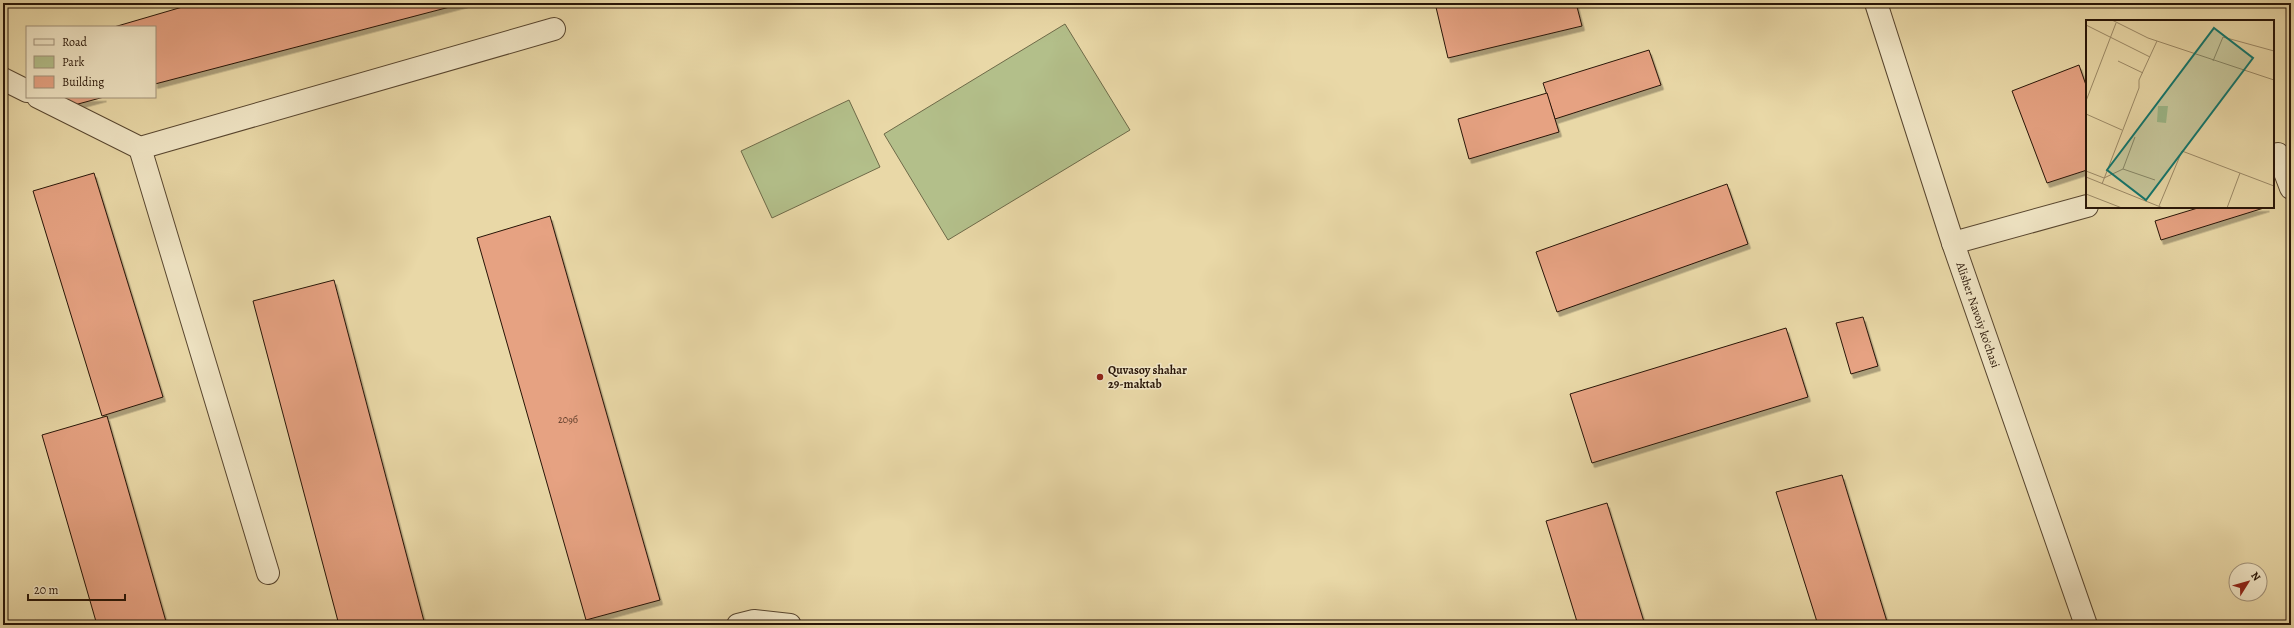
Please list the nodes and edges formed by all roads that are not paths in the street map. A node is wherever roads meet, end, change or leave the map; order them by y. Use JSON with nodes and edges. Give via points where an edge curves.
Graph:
{"nodes":[{"id":1,"x":1876,"y":3,"type":"edge"},
{"id":2,"x":554,"y":29,"type":"dead end"},
{"id":3,"x":3,"y":79,"type":"edge"},
{"id":4,"x":26,"y":90,"type":"edge"},
{"id":5,"x":40,"y":98,"type":"edge"},
{"id":6,"x":140,"y":148,"type":"junction"},
{"id":7,"x":2274,"y":155,"type":"edge"},
{"id":8,"x":2291,"y":188,"type":"edge"},
{"id":9,"x":2086,"y":206,"type":"edge"},
{"id":10,"x":1953,"y":243,"type":"junction"},
{"id":11,"x":268,"y":573,"type":"dead end"},
{"id":12,"x":738,"y":625,"type":"edge"},
{"id":13,"x":790,"y":625,"type":"edge"},
{"id":14,"x":2086,"y":625,"type":"edge"}],
"edges":[{"from":1,"to":10,"type":"street","name":"Alisher Navoiy ko'chasi"},
{"from":2,"to":6,"type":"street"},
{"from":3,"to":4,"type":"street"},
{"from":5,"to":6,"type":"street"},
{"from":6,"to":11,"type":"street"},
{"from":7,"to":8,"type":"street","via":[[2278,154]]},
{"from":9,"to":10,"type":"street"},
{"from":10,"to":14,"type":"street","name":"Alisher Navoiy ko'chasi"},
{"from":12,"to":13,"type":"street","via":[[754,621]]}]}
